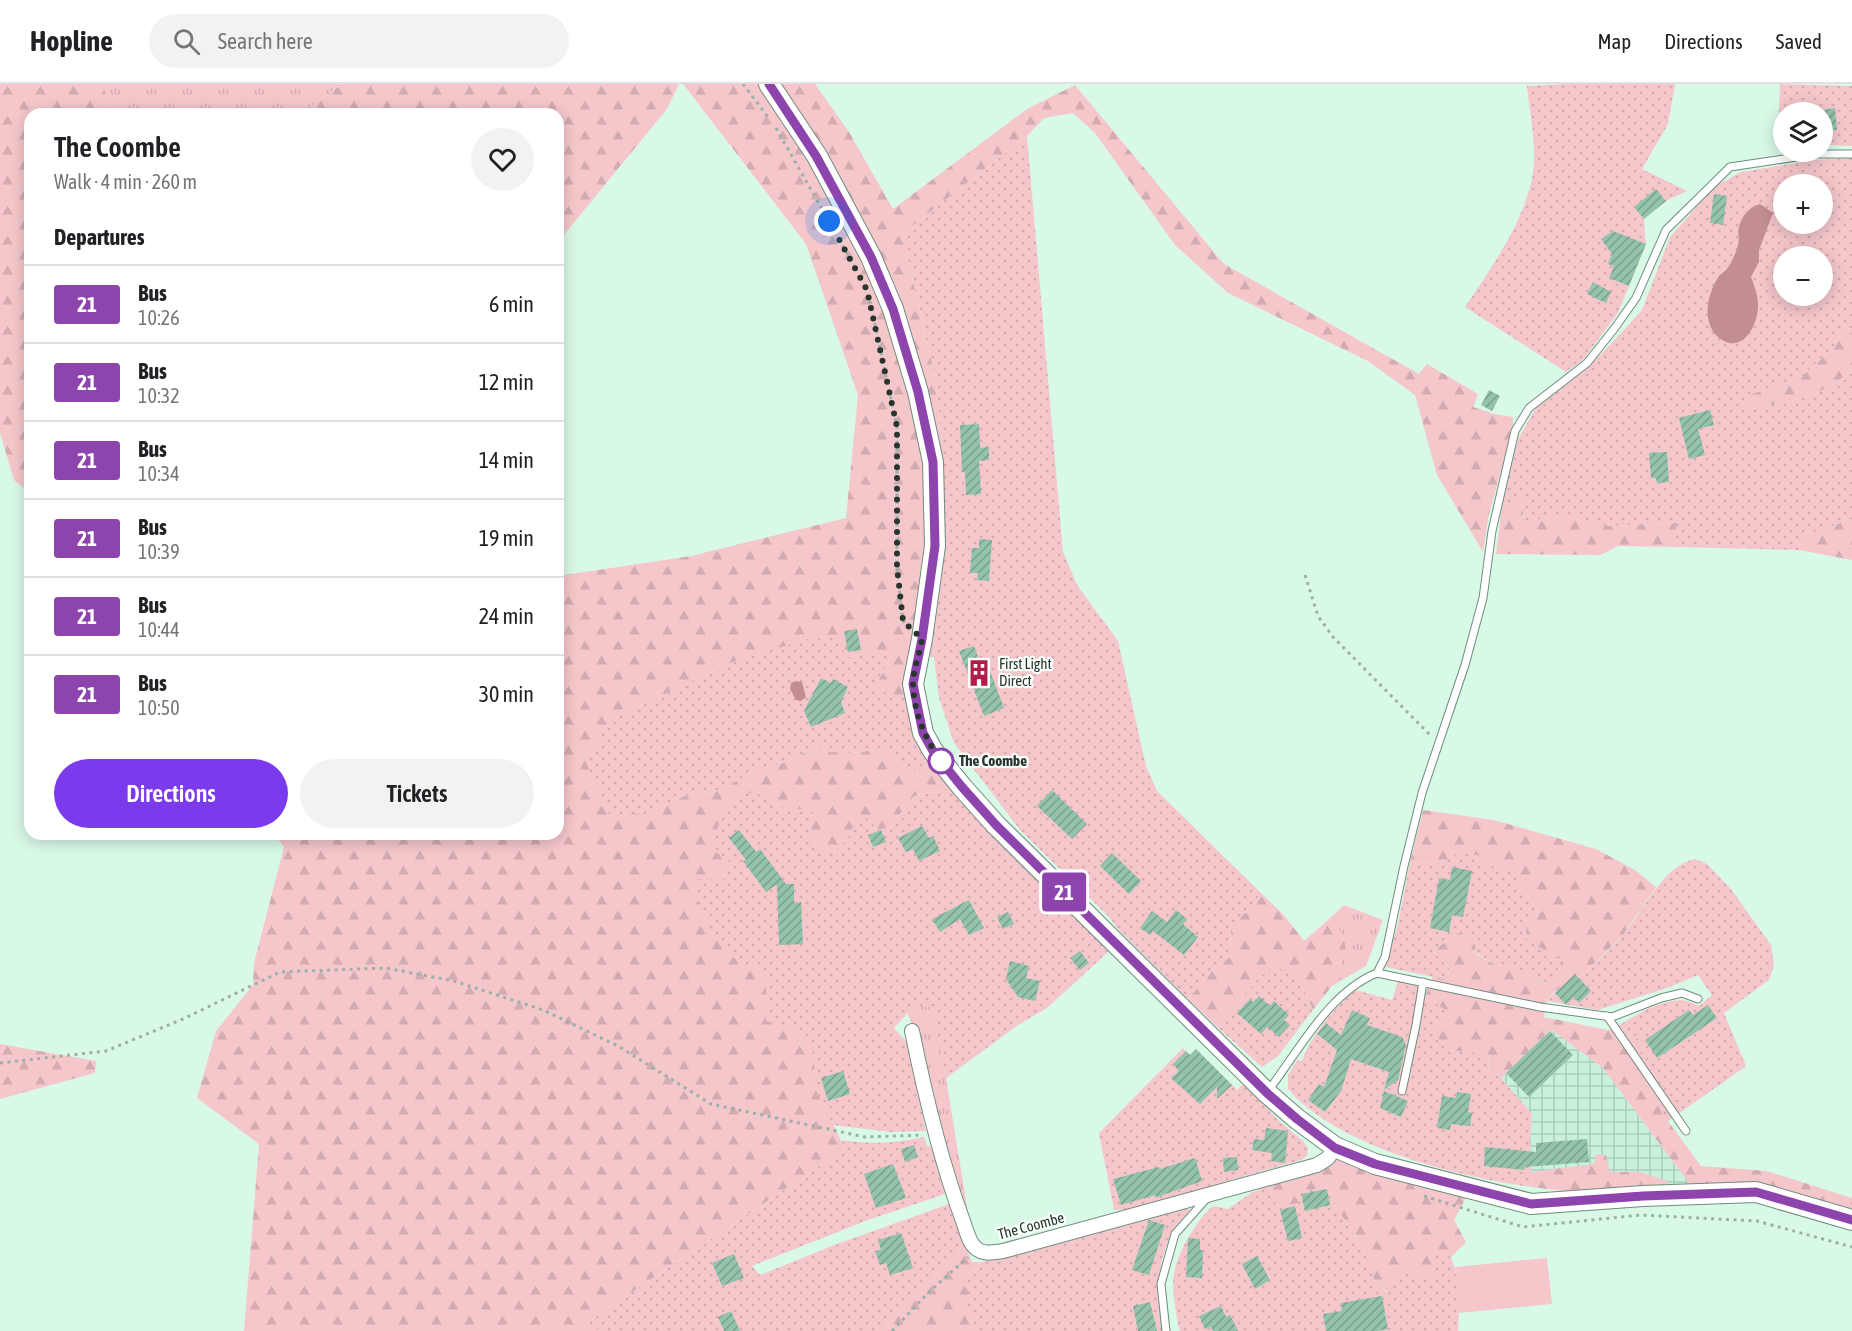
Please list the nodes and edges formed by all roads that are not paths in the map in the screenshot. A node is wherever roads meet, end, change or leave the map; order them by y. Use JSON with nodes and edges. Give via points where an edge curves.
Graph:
{"nodes":[{"id":1,"x":770,"y":84,"type":"edge"},
{"id":2,"x":1852,"y":154,"type":"edge"},
{"id":3,"x":1377,"y":973,"type":"junction"},
{"id":4,"x":1423,"y":982,"type":"junction"},
{"id":5,"x":1698,"y":999,"type":"dead end"},
{"id":6,"x":1607,"y":1016,"type":"junction"},
{"id":7,"x":912,"y":1031,"type":"dead end"},
{"id":8,"x":1402,"y":1090,"type":"dead end"},
{"id":9,"x":1267,"y":1093,"type":"junction"},
{"id":10,"x":1686,"y":1131,"type":"dead end"},
{"id":11,"x":1335,"y":1148,"type":"junction"},
{"id":12,"x":1211,"y":1193,"type":"junction"},
{"id":13,"x":1852,"y":1220,"type":"edge"},
{"id":14,"x":1166,"y":1331,"type":"edge"}],
"edges":[{"from":1,"to":9,"type":"main road","via":[[816,156],[871,257],[893,309],[918,392],[933,462],[935,537],[913,684],[923,733],[933,751],[996,825]]},
{"from":2,"to":3,"type":"lane","via":[[1817,154],[1730,167],[1666,230],[1636,298],[1587,363],[1529,408],[1515,431],[1492,531],[1484,598],[1412,831],[1385,957]]},
{"from":3,"to":4,"type":"lane"},
{"from":3,"to":9,"type":"lane","via":[[1341,997],[1296,1050]]},
{"from":4,"to":6,"type":"lane","via":[[1540,1007]]},
{"from":4,"to":8,"type":"lane"},
{"from":5,"to":6,"type":"lane","via":[[1682,993]]},
{"from":6,"to":10,"type":"lane"},
{"from":7,"to":12,"type":"street","name":"The Coombe","via":[[926,1100],[954,1197],[977,1250],[997,1252]]},
{"from":9,"to":11,"type":"main road"},
{"from":11,"to":12,"type":"street","name":"The Coombe","via":[[1317,1165]]},
{"from":11,"to":13,"type":"main road","via":[[1375,1164],[1531,1204],[1756,1192]]},
{"from":12,"to":14,"type":"lane","via":[[1175,1234],[1161,1284]]}]}
